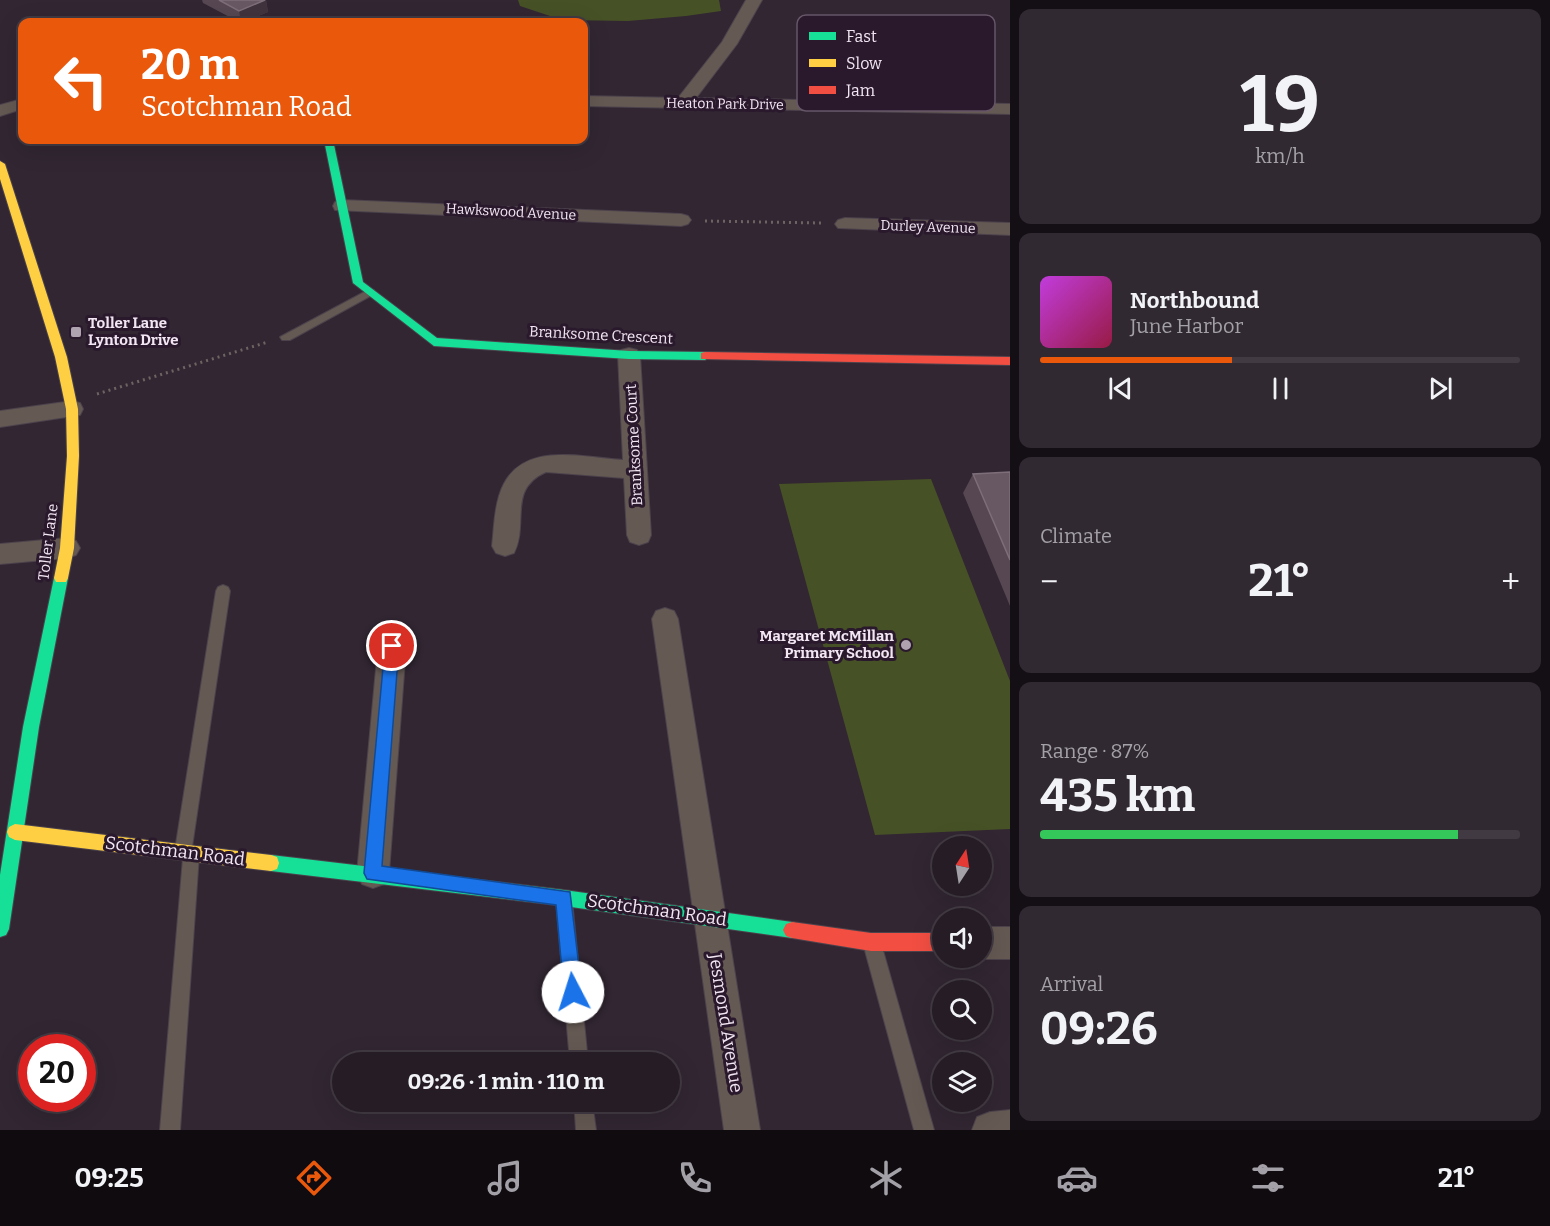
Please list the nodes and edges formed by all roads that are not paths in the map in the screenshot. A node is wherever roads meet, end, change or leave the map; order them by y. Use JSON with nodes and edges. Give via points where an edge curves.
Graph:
{"nodes":[{"id":1,"x":754,"y":0,"type":"edge"},
{"id":2,"x":588,"y":101,"type":"edge"},
{"id":3,"x":683,"y":104,"type":"junction"},
{"id":4,"x":18,"y":105,"type":"edge"},
{"id":5,"x":797,"y":106,"type":"edge"},
{"id":6,"x":995,"y":109,"type":"edge"},
{"id":7,"x":1010,"y":109,"type":"edge"},
{"id":8,"x":0,"y":111,"type":"edge"},
{"id":9,"x":329,"y":144,"type":"edge"},
{"id":10,"x":0,"y":164,"type":"edge"},
{"id":11,"x":342,"y":206,"type":"junction"},
{"id":12,"x":681,"y":220,"type":"road end"},
{"id":13,"x":845,"y":224,"type":"road end"},
{"id":14,"x":1010,"y":229,"type":"edge"},
{"id":15,"x":370,"y":292,"type":"junction"},
{"id":16,"x":286,"y":337,"type":"road end"},
{"id":17,"x":629,"y":355,"type":"junction"},
{"id":18,"x":1010,"y":361,"type":"edge"},
{"id":19,"x":71,"y":406,"type":"junction"},
{"id":20,"x":0,"y":419,"type":"edge"},
{"id":21,"x":636,"y":470,"type":"junction"},
{"id":22,"x":639,"y":535,"type":"dead end"},
{"id":23,"x":505,"y":546,"type":"dead end"},
{"id":24,"x":67,"y":548,"type":"junction"},
{"id":25,"x":0,"y":554,"type":"edge"},
{"id":26,"x":223,"y":591,"type":"dead end"},
{"id":27,"x":665,"y":619,"type":"dead end"},
{"id":28,"x":392,"y":646,"type":"dead end"},
{"id":29,"x":19,"y":807,"type":"junction"},
{"id":30,"x":0,"y":809,"type":"edge"},
{"id":31,"x":15,"y":832,"type":"junction"},
{"id":32,"x":187,"y":852,"type":"junction"},
{"id":33,"x":373,"y":873,"type":"junction"},
{"id":34,"x":564,"y":898,"type":"junction"},
{"id":35,"x":710,"y":917,"type":"junction"},
{"id":36,"x":0,"y":929,"type":"edge"},
{"id":37,"x":871,"y":942,"type":"junction"},
{"id":38,"x":932,"y":942,"type":"edge"},
{"id":39,"x":992,"y":943,"type":"edge"},
{"id":40,"x":1010,"y":943,"type":"edge"},
{"id":41,"x":578,"y":1052,"type":"edge"},
{"id":42,"x":584,"y":1112,"type":"edge"},
{"id":43,"x":1010,"y":1128,"type":"edge"},
{"id":44,"x":170,"y":1130,"type":"edge"},
{"id":45,"x":586,"y":1130,"type":"edge"},
{"id":46,"x":742,"y":1130,"type":"edge"},
{"id":47,"x":924,"y":1130,"type":"edge"},
{"id":48,"x":990,"y":1130,"type":"edge"}],
"edges":[{"from":1,"to":3,"type":"street","via":[[729,44]]},
{"from":2,"to":3,"type":"street","name":"Heaton Park Drive"},
{"from":3,"to":5,"type":"street","name":"Heaton Park Drive"},
{"from":4,"to":8,"type":"street"},
{"from":6,"to":7,"type":"street","name":"Heaton Park Drive"},
{"from":9,"to":11,"type":"street","name":"Branksome Crescent"},
{"from":10,"to":19,"type":"street","name":"Toller Lane","via":[[61,357]]},
{"from":11,"to":12,"type":"street","name":"Hawkswood Avenue"},
{"from":11,"to":15,"type":"street","name":"Branksome Crescent","via":[[358,284]]},
{"from":13,"to":14,"type":"street","name":"Durley Avenue"},
{"from":15,"to":16,"type":"lane"},
{"from":15,"to":17,"type":"street","name":"Branksome Crescent","via":[[434,342]]},
{"from":17,"to":18,"type":"street","name":"Branksome Crescent"},
{"from":17,"to":21,"type":"street","name":"Branksome Court"},
{"from":19,"to":20,"type":"street"},
{"from":19,"to":24,"type":"street","name":"Toller Lane","via":[[73,456]]},
{"from":21,"to":22,"type":"street","name":"Branksome Court"},
{"from":21,"to":23,"type":"street","via":[[544,464],[531,468],[519,477],[512,490]]},
{"from":24,"to":25,"type":"street"},
{"from":24,"to":29,"type":"street","name":"Toller Lane"},
{"from":26,"to":32,"type":"lane"},
{"from":27,"to":35,"type":"street","name":"Jesmond Avenue"},
{"from":28,"to":33,"type":"street"},
{"from":29,"to":30,"type":"lane"},
{"from":29,"to":31,"type":"street","name":"Toller Lane"},
{"from":31,"to":32,"type":"street","name":"Scotchman Road"},
{"from":31,"to":36,"type":"street","name":"Toller Lane"},
{"from":32,"to":33,"type":"street","name":"Scotchman Road"},
{"from":32,"to":44,"type":"lane"},
{"from":33,"to":34,"type":"street","name":"Scotchman Road"},
{"from":34,"to":35,"type":"street","name":"Scotchman Road"},
{"from":34,"to":41,"type":"lane"},
{"from":35,"to":37,"type":"street","name":"Scotchman Road"},
{"from":35,"to":46,"type":"street","name":"Jesmond Avenue"},
{"from":37,"to":38,"type":"street","name":"Scotchman Road"},
{"from":37,"to":47,"type":"lane"},
{"from":39,"to":40,"type":"street"},
{"from":42,"to":45,"type":"lane"},
{"from":43,"to":48,"type":"street"}]}
